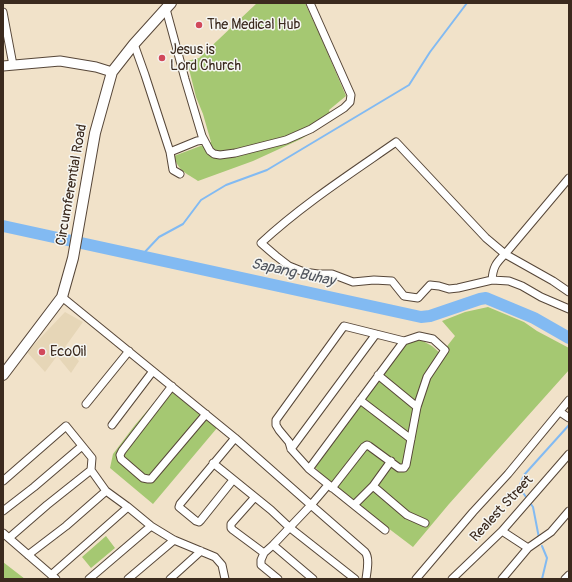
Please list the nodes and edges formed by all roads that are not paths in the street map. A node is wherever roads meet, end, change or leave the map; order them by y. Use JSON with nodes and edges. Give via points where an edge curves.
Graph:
{"nodes":[{"id":1,"x":310,"y":3,"type":"edge"},
{"id":2,"x":169,"y":6,"type":"edge"},
{"id":3,"x":3,"y":12,"type":"edge"},
{"id":4,"x":134,"y":44,"type":"junction"},
{"id":5,"x":13,"y":65,"type":"junction"},
{"id":6,"x":3,"y":66,"type":"edge"},
{"id":7,"x":112,"y":72,"type":"junction"},
{"id":8,"x":204,"y":140,"type":"junction"},
{"id":9,"x":170,"y":152,"type":"junction"},
{"id":10,"x":180,"y":174,"type":"dead end"},
{"id":11,"x":569,"y":178,"type":"edge"},
{"id":12,"x":505,"y":254,"type":"junction"},
{"id":13,"x":492,"y":280,"type":"junction"},
{"id":14,"x":569,"y":292,"type":"edge"},
{"id":15,"x":62,"y":296,"type":"junction"},
{"id":16,"x":569,"y":309,"type":"edge"},
{"id":17,"x":376,"y":334,"type":"junction"},
{"id":18,"x":404,"y":341,"type":"junction"},
{"id":19,"x":129,"y":351,"type":"junction"},
{"id":20,"x":153,"y":371,"type":"junction"},
{"id":21,"x":3,"y":375,"type":"edge"},
{"id":22,"x":378,"y":375,"type":"junction"},
{"id":23,"x":172,"y":386,"type":"junction"},
{"id":24,"x":360,"y":400,"type":"junction"},
{"id":25,"x":569,"y":400,"type":"edge"},
{"id":26,"x":86,"y":404,"type":"dead end"},
{"id":27,"x":417,"y":407,"type":"junction"},
{"id":28,"x":560,"y":412,"type":"junction"},
{"id":29,"x":206,"y":414,"type":"junction"},
{"id":30,"x":569,"y":418,"type":"edge"},
{"id":31,"x":112,"y":425,"type":"dead end"},
{"id":32,"x":235,"y":438,"type":"junction"},
{"id":33,"x":411,"y":439,"type":"junction"},
{"id":34,"x":82,"y":446,"type":"junction"},
{"id":35,"x":291,"y":449,"type":"junction"},
{"id":36,"x":569,"y":454,"type":"edge"},
{"id":37,"x":391,"y":461,"type":"junction"},
{"id":38,"x":213,"y":463,"type":"junction"},
{"id":39,"x":309,"y":469,"type":"junction"},
{"id":40,"x":91,"y":470,"type":"junction"},
{"id":41,"x":234,"y":480,"type":"junction"},
{"id":42,"x":3,"y":481,"type":"edge"},
{"id":43,"x":330,"y":486,"type":"junction"},
{"id":44,"x":373,"y":486,"type":"junction"},
{"id":45,"x":106,"y":491,"type":"junction"},
{"id":46,"x":255,"y":497,"type":"junction"},
{"id":47,"x":310,"y":505,"type":"junction"},
{"id":48,"x":354,"y":505,"type":"junction"},
{"id":49,"x":128,"y":507,"type":"junction"},
{"id":50,"x":3,"y":511,"type":"edge"},
{"id":51,"x":569,"y":511,"type":"edge"},
{"id":52,"x":425,"y":523,"type":"dead end"},
{"id":53,"x":151,"y":526,"type":"junction"},
{"id":54,"x":289,"y":527,"type":"junction"},
{"id":55,"x":385,"y":530,"type":"dead end"},
{"id":56,"x":502,"y":531,"type":"junction"},
{"id":57,"x":6,"y":535,"type":"edge"},
{"id":58,"x":174,"y":540,"type":"junction"},
{"id":59,"x":273,"y":545,"type":"junction"},
{"id":60,"x":528,"y":548,"type":"junction"},
{"id":61,"x":201,"y":551,"type":"junction"},
{"id":62,"x":264,"y":553,"type":"junction"},
{"id":63,"x":28,"y":555,"type":"junction"},
{"id":64,"x":569,"y":574,"type":"edge"},
{"id":65,"x":54,"y":577,"type":"edge"},
{"id":66,"x":311,"y":578,"type":"edge"},
{"id":67,"x":352,"y":578,"type":"edge"},
{"id":68,"x":89,"y":579,"type":"edge"},
{"id":69,"x":128,"y":579,"type":"edge"},
{"id":70,"x":170,"y":579,"type":"edge"},
{"id":71,"x":225,"y":579,"type":"edge"},
{"id":72,"x":278,"y":579,"type":"edge"},
{"id":73,"x":366,"y":579,"type":"edge"},
{"id":74,"x":416,"y":579,"type":"edge"},
{"id":75,"x":452,"y":579,"type":"edge"},
{"id":76,"x":502,"y":579,"type":"edge"},
{"id":77,"x":565,"y":579,"type":"edge"}],
"edges":[{"from":1,"to":8,"type":"street","via":[[351,95],[350,102],[311,129],[286,140],[235,154],[214,154]]},
{"from":2,"to":4,"type":"main road","name":"Circumferential Road"},
{"from":2,"to":8,"type":"street","via":[[185,79]]},
{"from":3,"to":5,"type":"street"},
{"from":4,"to":7,"type":"main road","name":"Circumferential Road"},
{"from":4,"to":9,"type":"street"},
{"from":5,"to":6,"type":"street"},
{"from":5,"to":7,"type":"street","via":[[60,61]]},
{"from":7,"to":15,"type":"main road","name":"Circumferential Road","via":[[95,133],[73,258]]},
{"from":8,"to":9,"type":"street"},
{"from":9,"to":10,"type":"street","via":[[174,170]]},
{"from":11,"to":12,"type":"street"},
{"from":12,"to":13,"type":"street","via":[[496,262]]},
{"from":12,"to":13,"type":"street","via":[[486,238],[396,142],[305,205],[261,243],[289,266],[304,272],[332,274],[352,282],[392,281],[404,296],[418,298],[430,285],[449,289]]},
{"from":12,"to":14,"type":"street"},
{"from":13,"to":16,"type":"street","via":[[509,281]]},
{"from":15,"to":19,"type":"street"},
{"from":15,"to":21,"type":"main road","name":"Circumferential Road"},
{"from":17,"to":18,"type":"street"},
{"from":17,"to":35,"type":"street"},
{"from":17,"to":35,"type":"street","via":[[344,326],[276,420],[276,425],[289,442]]},
{"from":18,"to":22,"type":"street"},
{"from":18,"to":27,"type":"street","via":[[419,336],[433,339],[445,350],[427,377]]},
{"from":19,"to":20,"type":"street"},
{"from":19,"to":26,"type":"street"},
{"from":20,"to":23,"type":"street"},
{"from":20,"to":31,"type":"street"},
{"from":22,"to":24,"type":"street"},
{"from":22,"to":27,"type":"street"},
{"from":23,"to":29,"type":"street"},
{"from":23,"to":29,"type":"street","via":[[120,455],[121,459],[143,478],[151,479]]},
{"from":24,"to":33,"type":"street"},
{"from":24,"to":39,"type":"street"},
{"from":25,"to":28,"type":"street"},
{"from":27,"to":33,"type":"street"},
{"from":28,"to":30,"type":"street"},
{"from":28,"to":74,"type":"street"},
{"from":29,"to":32,"type":"street"},
{"from":32,"to":38,"type":"street"},
{"from":32,"to":47,"type":"street"},
{"from":33,"to":37,"type":"street","via":[[404,468],[399,468]]},
{"from":34,"to":40,"type":"street","via":[[92,458]]},
{"from":34,"to":42,"type":"street","via":[[66,426]]},
{"from":34,"to":50,"type":"street"},
{"from":35,"to":39,"type":"street"},
{"from":36,"to":56,"type":"street","name":"Realest Street"},
{"from":37,"to":43,"type":"street","via":[[369,446],[364,447]]},
{"from":37,"to":44,"type":"street"},
{"from":38,"to":41,"type":"street"},
{"from":38,"to":41,"type":"street","via":[[180,504],[181,509],[199,522]]},
{"from":39,"to":43,"type":"street"},
{"from":40,"to":45,"type":"street"},
{"from":40,"to":57,"type":"street"},
{"from":41,"to":46,"type":"street"},
{"from":43,"to":47,"type":"street"},
{"from":43,"to":48,"type":"street"},
{"from":44,"to":48,"type":"street"},
{"from":44,"to":52,"type":"street","via":[[407,515]]},
{"from":45,"to":49,"type":"street"},
{"from":45,"to":63,"type":"street"},
{"from":46,"to":54,"type":"street"},
{"from":46,"to":62,"type":"street","via":[[231,524],[231,528]]},
{"from":47,"to":54,"type":"street"},
{"from":47,"to":73,"type":"street","via":[[367,555]]},
{"from":48,"to":55,"type":"street"},
{"from":49,"to":53,"type":"street"},
{"from":49,"to":65,"type":"street"},
{"from":51,"to":60,"type":"street","via":[[551,532]]},
{"from":53,"to":58,"type":"street"},
{"from":53,"to":68,"type":"street"},
{"from":54,"to":59,"type":"street"},
{"from":54,"to":67,"type":"street"},
{"from":56,"to":60,"type":"street"},
{"from":56,"to":75,"type":"street","name":"Realest Street"},
{"from":57,"to":63,"type":"street"},
{"from":58,"to":61,"type":"street"},
{"from":58,"to":69,"type":"street"},
{"from":59,"to":62,"type":"street"},
{"from":59,"to":66,"type":"street"},
{"from":60,"to":76,"type":"street"},
{"from":61,"to":70,"type":"street"},
{"from":61,"to":71,"type":"street","via":[[215,557],[222,565]]},
{"from":62,"to":72,"type":"street","via":[[261,565]]},
{"from":63,"to":65,"type":"street"},
{"from":64,"to":77,"type":"street"}]}
